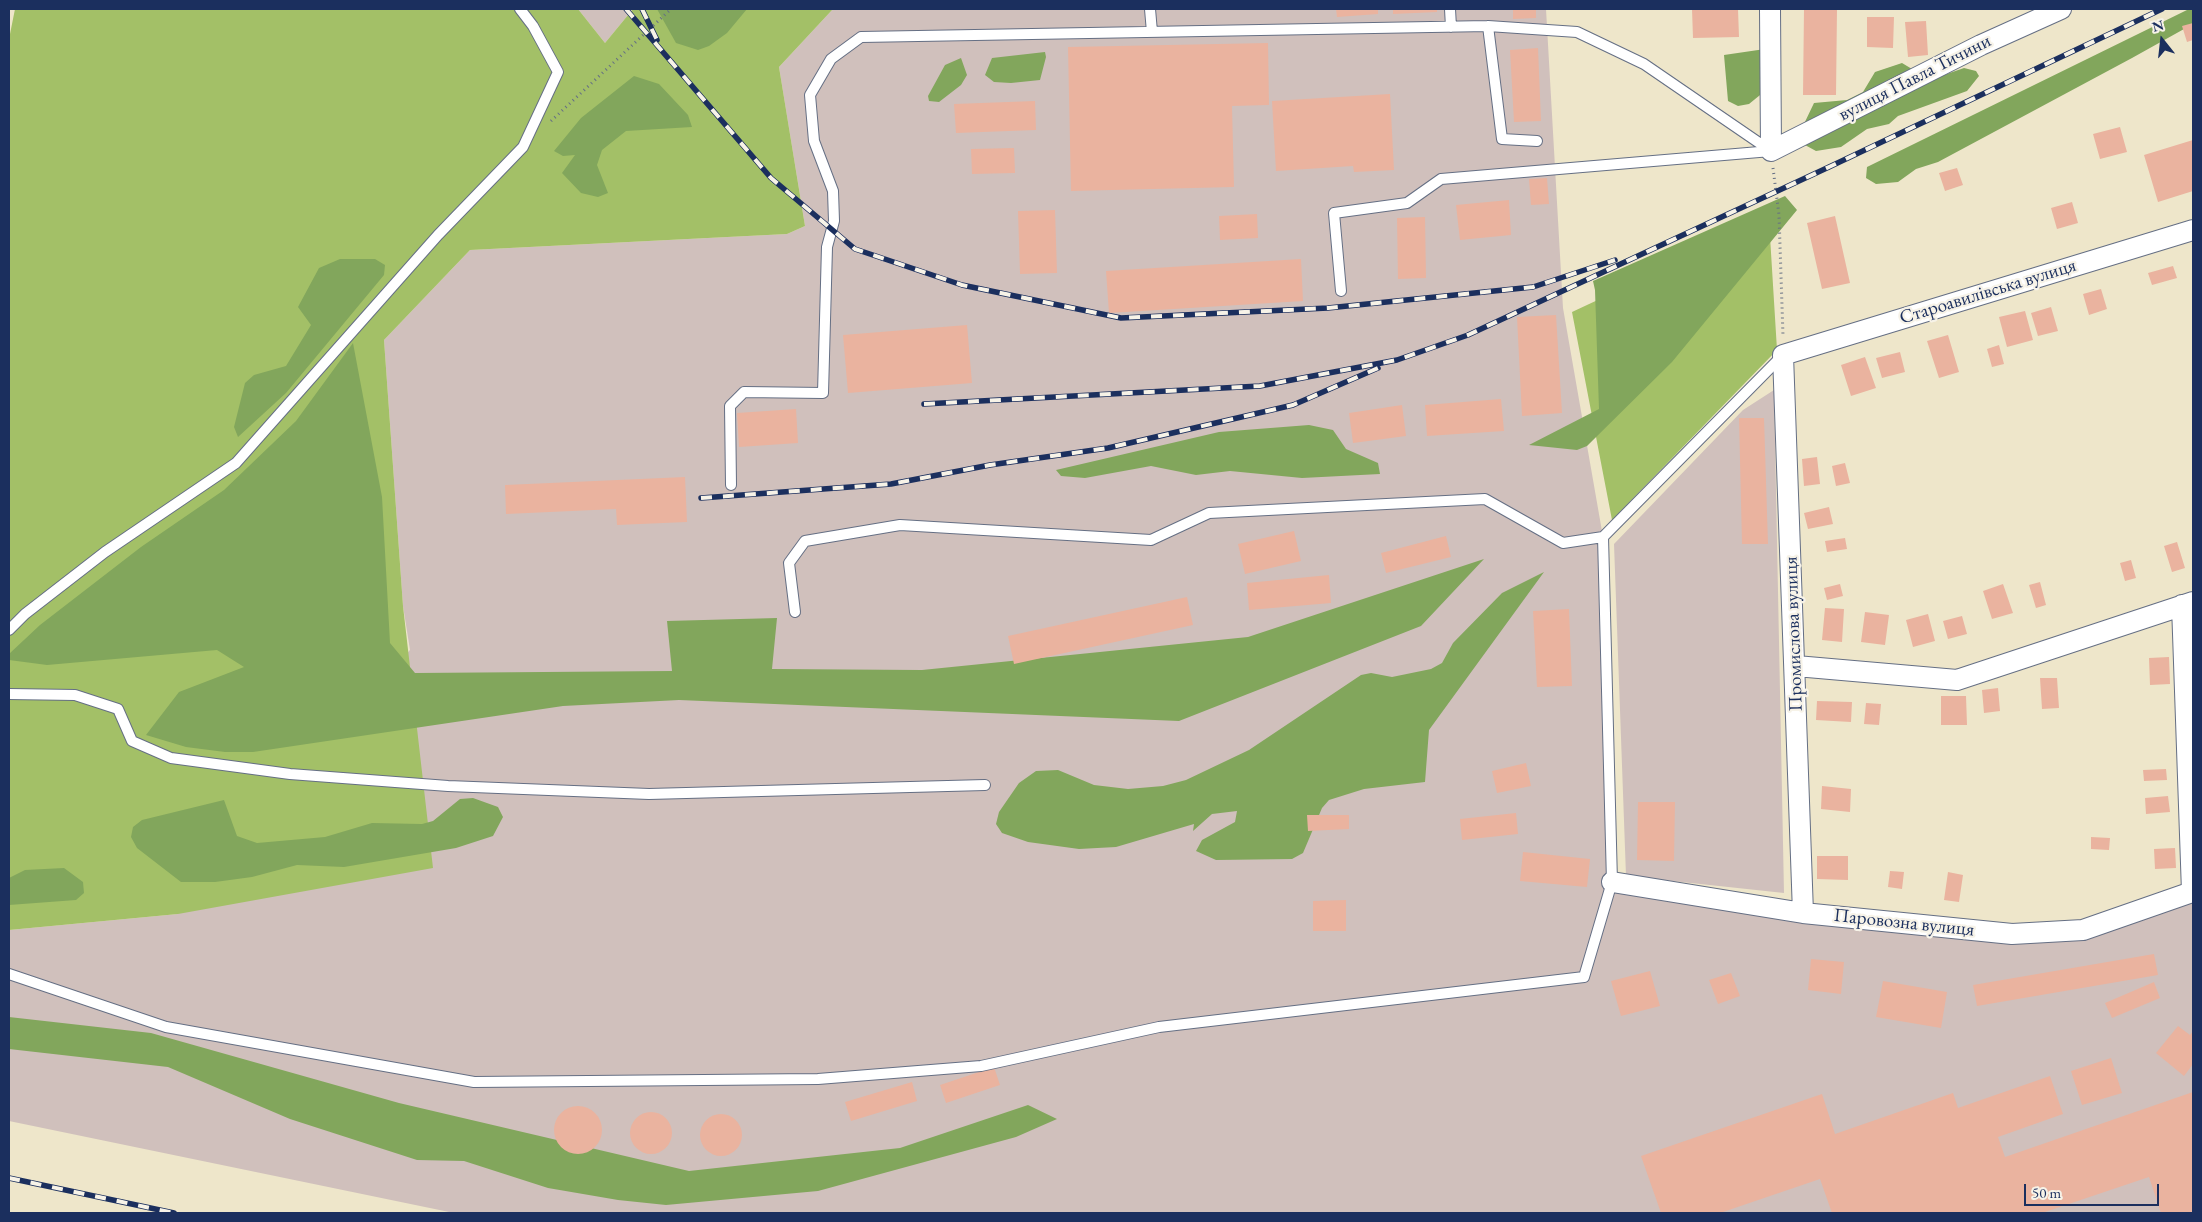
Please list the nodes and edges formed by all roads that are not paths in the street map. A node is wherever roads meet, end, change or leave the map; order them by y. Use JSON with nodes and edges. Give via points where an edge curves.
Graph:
{"nodes":[{"id":1,"x":520,"y":9,"type":"edge"},
{"id":2,"x":1150,"y":9,"type":"edge"},
{"id":3,"x":1450,"y":9,"type":"edge"},
{"id":4,"x":1770,"y":9,"type":"edge"},
{"id":5,"x":2060,"y":9,"type":"edge"},
{"id":6,"x":1488,"y":26,"type":"junction"},
{"id":7,"x":1451,"y":27,"type":"junction"},
{"id":8,"x":1152,"y":32,"type":"junction"},
{"id":9,"x":1537,"y":141,"type":"dead end"},
{"id":10,"x":1771,"y":151,"type":"junction"},
{"id":11,"x":2193,"y":230,"type":"edge"},
{"id":12,"x":1341,"y":291,"type":"dead end"},
{"id":13,"x":1783,"y":355,"type":"junction"},
{"id":14,"x":731,"y":485,"type":"dead end"},
{"id":15,"x":1603,"y":538,"type":"junction"},
{"id":16,"x":2188,"y":604,"type":"edge"},
{"id":17,"x":796,"y":612,"type":"dead end"},
{"id":18,"x":9,"y":630,"type":"edge"},
{"id":19,"x":1796,"y":666,"type":"junction"},
{"id":20,"x":9,"y":694,"type":"edge"},
{"id":21,"x":985,"y":785,"type":"dead end"},
{"id":22,"x":1612,"y":882,"type":"junction"},
{"id":23,"x":2192,"y":892,"type":"edge"},
{"id":24,"x":1803,"y":912,"type":"junction"},
{"id":25,"x":9,"y":974,"type":"edge"}],
"edges":[{"from":1,"to":18,"type":"lane","via":[[558,72],[523,147],[438,235],[236,463],[105,552]]},
{"from":2,"to":8,"type":"lane"},
{"from":3,"to":7,"type":"lane"},
{"from":4,"to":10,"type":"street"},
{"from":5,"to":10,"type":"street","name":"вулиця Павла Тичини","via":[[1981,45]]},
{"from":6,"to":7,"type":"lane"},
{"from":6,"to":9,"type":"lane","via":[[1502,139]]},
{"from":6,"to":10,"type":"lane","via":[[1576,32],[1644,64]]},
{"from":7,"to":8,"type":"lane"},
{"from":8,"to":14,"type":"lane","via":[[861,38],[831,58],[810,95],[814,141],[833,191],[834,221],[827,247],[823,393],[744,392],[730,406]]},
{"from":10,"to":12,"type":"lane","via":[[1441,179],[1407,203],[1334,213]]},
{"from":11,"to":13,"type":"street","name":"Староавилівська вулиця"},
{"from":13,"to":15,"type":"lane"},
{"from":13,"to":19,"type":"street","name":"Промислова вулиця"},
{"from":15,"to":17,"type":"lane","via":[[1563,542],[1485,499],[1209,513],[1151,540],[900,525],[805,541],[789,564]]},
{"from":15,"to":22,"type":"lane"},
{"from":16,"to":19,"type":"street","via":[[1957,680]]},
{"from":16,"to":23,"type":"street"},
{"from":19,"to":24,"type":"street","name":"Промислова вулиця"},
{"from":20,"to":21,"type":"lane","via":[[75,695],[118,709],[132,741],[171,758],[290,774],[448,786],[649,794]]},
{"from":22,"to":24,"type":"street","name":"Паровозна вулиця"},
{"from":22,"to":25,"type":"lane","via":[[1584,977],[1159,1027],[981,1066],[818,1079],[474,1082],[166,1027]]},
{"from":23,"to":24,"type":"street","name":"Паровозна вулиця","via":[[2083,930],[2012,934]]}]}
